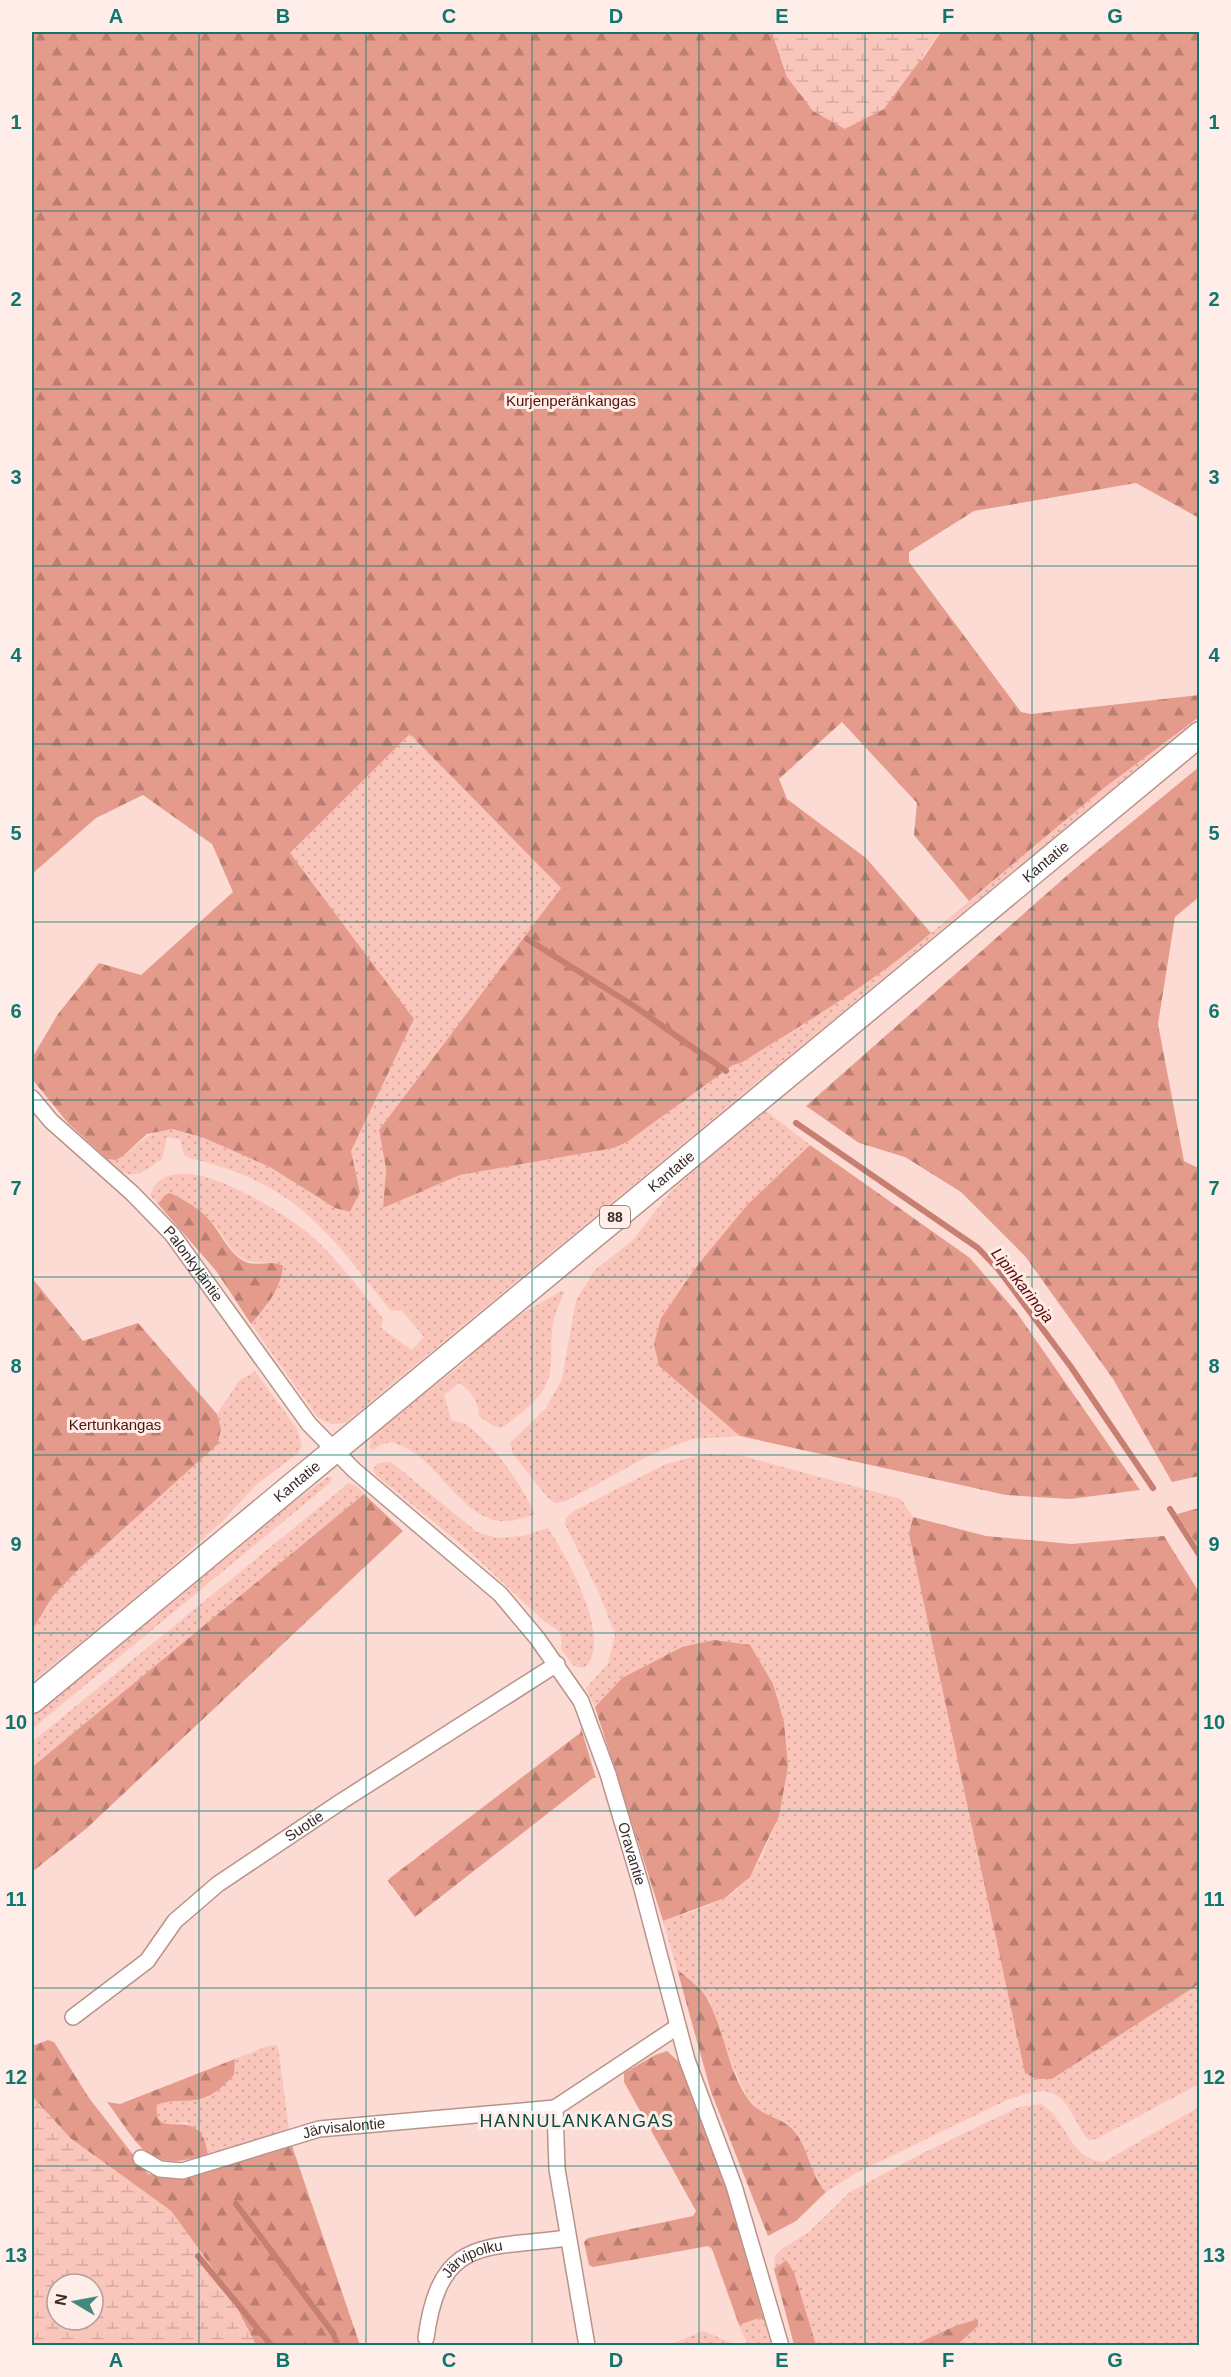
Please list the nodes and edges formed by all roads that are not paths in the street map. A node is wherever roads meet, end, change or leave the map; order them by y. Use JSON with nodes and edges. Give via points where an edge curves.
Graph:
{"nodes":[{"id":1,"x":1200,"y":734,"type":"edge"},
{"id":2,"x":32,"y":1098,"type":"edge"},
{"id":3,"x":333,"y":1450,"type":"junction"},
{"id":4,"x":557,"y":1664,"type":"junction"},
{"id":5,"x":32,"y":1701,"type":"edge"},
{"id":6,"x":73,"y":2017,"type":"dead end"},
{"id":7,"x":677,"y":2027,"type":"junction"},
{"id":8,"x":555,"y":2108,"type":"junction"},
{"id":9,"x":141,"y":2158,"type":"dead end"},
{"id":10,"x":568,"y":2238,"type":"junction"},
{"id":11,"x":426,"y":2338,"type":"dead end"},
{"id":12,"x":587,"y":2346,"type":"edge"},
{"id":13,"x":781,"y":2346,"type":"edge"}],
"edges":[{"from":1,"to":3,"type":"main road","name":"Kantatie","number":"88"},
{"from":2,"to":3,"type":"street","name":"Palonkyläntie","via":[[51,1121],[172,1234],[293,1404]]},
{"from":3,"to":4,"type":"street","name":"Oravantie","via":[[500,1594]]},
{"from":3,"to":5,"type":"main road","name":"Kantatie","number":"88"},
{"from":4,"to":6,"type":"street","name":"Suotie","via":[[218,1884],[180,1915],[147,1960]]},
{"from":4,"to":7,"type":"street","name":"Oravantie","via":[[581,1701],[604,1764],[641,1885]]},
{"from":7,"to":8,"type":"street","name":"Järvisalontie"},
{"from":7,"to":13,"type":"street","name":"Oravantie","via":[[698,2094],[735,2186]]},
{"from":8,"to":9,"type":"street","name":"Järvisalontie","via":[[319,2129],[182,2171],[160,2169]]},
{"from":8,"to":10,"type":"street","via":[[557,2169]]},
{"from":10,"to":11,"type":"street","name":"Järvipolku","via":[[482,2250],[462,2257],[438,2287]]},
{"from":10,"to":12,"type":"street"}]}
